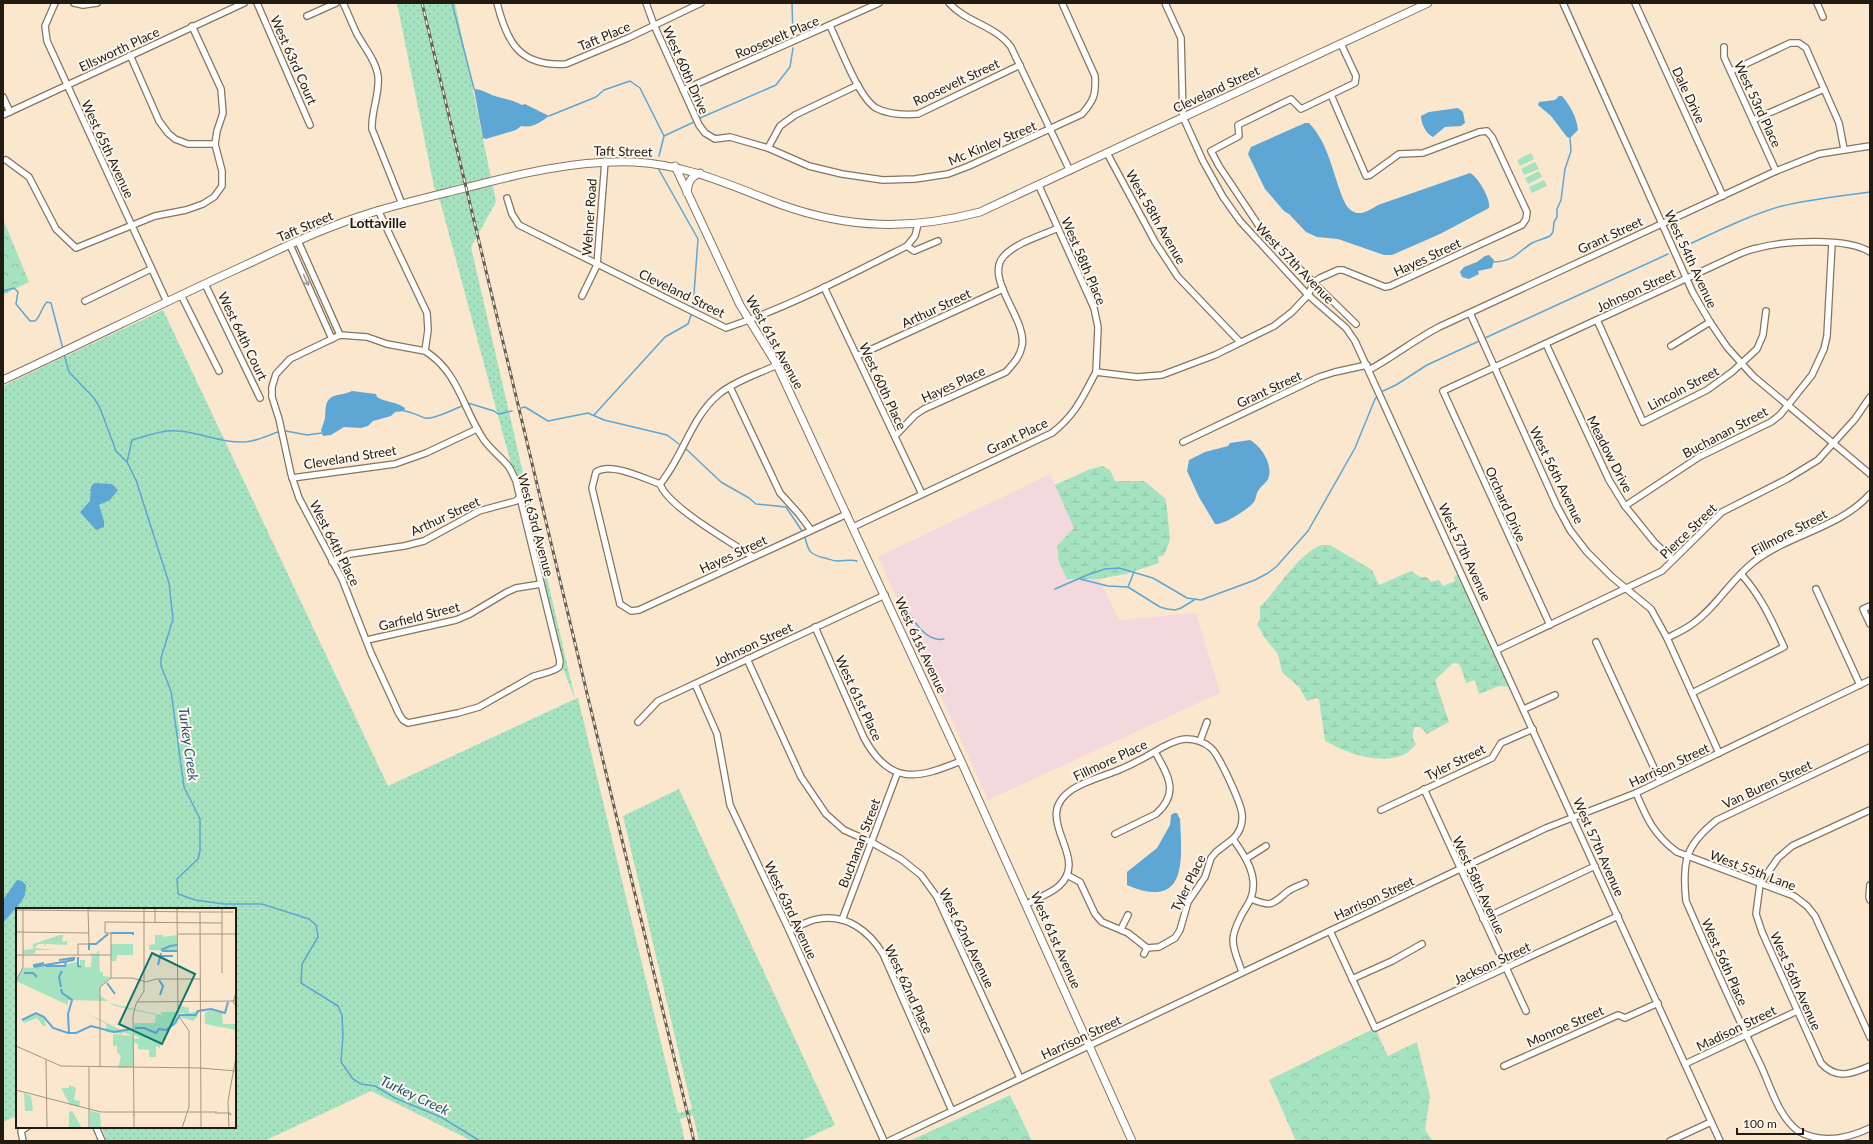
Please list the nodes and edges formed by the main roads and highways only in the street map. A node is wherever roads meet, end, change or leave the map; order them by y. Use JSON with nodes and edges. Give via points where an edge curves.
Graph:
{"nodes":[{"id":1,"x":1428,"y":3,"type":"edge"},
{"id":2,"x":674,"y":166,"type":"junction"},
{"id":3,"x":700,"y":173,"type":"junction"},
{"id":4,"x":687,"y":193,"type":"junction"},
{"id":5,"x":1014,"y":197,"type":"joint"},
{"id":6,"x":3,"y":380,"type":"edge"},
{"id":7,"x":1132,"y":1141,"type":"edge"}],
"edges":[{"from":1,"to":5,"type":"main road","name":"Cleveland Street"},
{"from":2,"to":3,"type":"main road","name":"Taft Street"},
{"from":2,"to":4,"type":"main road","name":"West 61st Avenue"},
{"from":2,"to":6,"type":"main road","name":"Taft Street","via":[[605,161],[554,167],[378,210],[298,241]]},
{"from":3,"to":4,"type":"main road","via":[[690,180]]},
{"from":3,"to":5,"type":"main road","name":"Taft Street","via":[[785,206],[843,222],[866,225],[918,224],[950,220],[980,212]]},
{"from":4,"to":7,"type":"main road","name":"West 61st Avenue","via":[[740,305],[777,365],[847,514],[1027,904]]}]}
